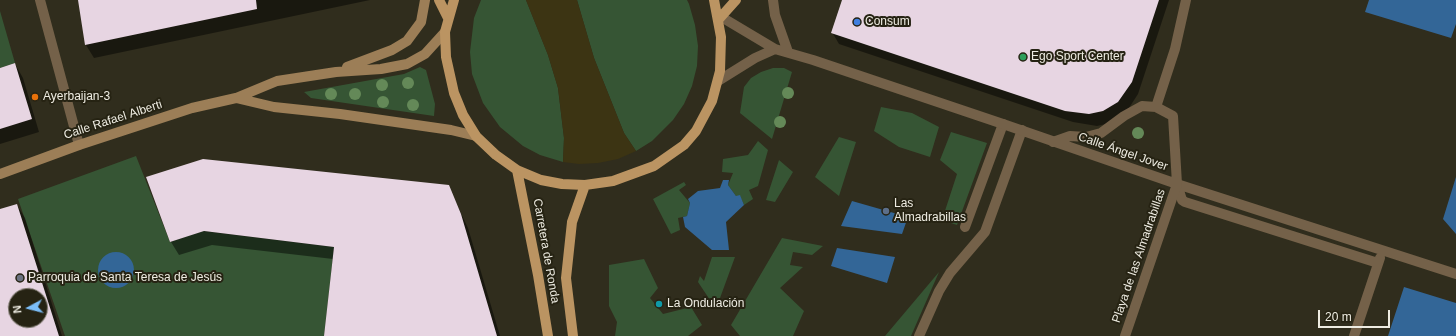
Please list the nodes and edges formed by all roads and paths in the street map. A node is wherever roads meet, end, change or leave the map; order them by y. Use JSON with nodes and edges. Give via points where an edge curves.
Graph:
{"nodes":[{"id":1,"x":40,"y":0,"type":"edge"},
{"id":2,"x":425,"y":0,"type":"edge"},
{"id":3,"x":439,"y":0,"type":"edge"},
{"id":4,"x":454,"y":0,"type":"edge"},
{"id":5,"x":714,"y":0,"type":"edge"},
{"id":6,"x":736,"y":0,"type":"edge"},
{"id":7,"x":773,"y":0,"type":"edge"},
{"id":8,"x":1186,"y":0,"type":"edge"},
{"id":9,"x":719,"y":17,"type":"junction"},
{"id":10,"x":448,"y":18,"type":"junction"},
{"id":11,"x":445,"y":32,"type":"junction"},
{"id":12,"x":775,"y":49,"type":"junction"},
{"id":13,"x":788,"y":52,"type":"junction"},
{"id":14,"x":336,"y":72,"type":"junction"},
{"id":15,"x":718,"y":81,"type":"junction"},
{"id":16,"x":236,"y":98,"type":"junction"},
{"id":17,"x":1156,"y":107,"type":"junction"},
{"id":18,"x":1003,"y":124,"type":"junction"},
{"id":19,"x":1022,"y":130,"type":"junction"},
{"id":20,"x":476,"y":136,"type":"junction"},
{"id":21,"x":1053,"y":142,"type":"junction"},
{"id":22,"x":79,"y":145,"type":"junction"},
{"id":23,"x":517,"y":170,"type":"junction"},
{"id":24,"x":0,"y":174,"type":"edge"},
{"id":25,"x":1177,"y":184,"type":"junction"},
{"id":26,"x":585,"y":185,"type":"junction"},
{"id":27,"x":965,"y":227,"type":"dead end"},
{"id":28,"x":1382,"y":250,"type":"junction"},
{"id":29,"x":1378,"y":263,"type":"junction"},
{"id":30,"x":1456,"y":274,"type":"edge"},
{"id":31,"x":548,"y":336,"type":"edge"},
{"id":32,"x":573,"y":336,"type":"edge"},
{"id":33,"x":919,"y":336,"type":"edge"},
{"id":34,"x":1125,"y":336,"type":"edge"},
{"id":35,"x":1354,"y":336,"type":"edge"}],
"edges":[{"from":1,"to":22,"type":"street"},
{"from":2,"to":14,"type":"street","name":"Calle Rafael Alberti","via":[[421,22],[407,41],[392,50]]},
{"from":3,"to":10,"type":"main road"},
{"from":4,"to":10,"type":"main road"},
{"from":5,"to":9,"type":"main road"},
{"from":6,"to":9,"type":"main road"},
{"from":7,"to":13,"type":"street","via":[[775,15]]},
{"from":8,"to":17,"type":"street","via":[[1175,49]]},
{"from":9,"to":12,"type":"street","name":"Calle Ángel Jover"},
{"from":9,"to":15,"type":"main road","via":[[721,56]]},
{"from":10,"to":11,"type":"main road"},
{"from":11,"to":14,"type":"street","name":"Calle Rafael Alberti","via":[[425,54],[407,64]]},
{"from":11,"to":20,"type":"main road","via":[[446,57],[454,93],[463,115]]},
{"from":12,"to":13,"type":"street","name":"Calle Ángel Jover"},
{"from":12,"to":15,"type":"street","via":[[754,58]]},
{"from":13,"to":18,"type":"street","name":"Calle Ángel Jover"},
{"from":14,"to":16,"type":"street","name":"Calle Rafael Alberti","via":[[277,81]]},
{"from":15,"to":26,"type":"main road","via":[[712,101],[696,131],[669,157],[638,174]]},
{"from":16,"to":20,"type":"street","name":"Calle Rafael Alberti","via":[[274,107],[340,114]]},
{"from":16,"to":22,"type":"street","name":"Calle Rafael Alberti","via":[[192,108]]},
{"from":17,"to":21,"type":"street","name":"Calle Ángel Jover","via":[[1142,106],[1101,133],[1086,137],[1070,136]]},
{"from":17,"to":25,"type":"street","name":"Calle Ángel Jover","via":[[1173,116]]},
{"from":18,"to":19,"type":"street","name":"Calle Ángel Jover"},
{"from":18,"to":27,"type":"street"},
{"from":19,"to":21,"type":"street","name":"Calle Ángel Jover"},
{"from":19,"to":33,"type":"street","via":[[985,232],[950,273]]},
{"from":20,"to":23,"type":"main road"},
{"from":21,"to":25,"type":"street","name":"Calle Ángel Jover"},
{"from":22,"to":24,"type":"street","name":"Calle Rafael Alberti"},
{"from":23,"to":26,"type":"main road","via":[[541,180]]},
{"from":23,"to":31,"type":"main road","name":"Carretera de Ronda"},
{"from":25,"to":28,"type":"street"},
{"from":25,"to":29,"type":"street","via":[[1185,202]]},
{"from":25,"to":34,"type":"street","name":"Playa de las Almadrabillas"},
{"from":26,"to":32,"type":"main road","name":"Carretera de Ronda","via":[[572,222],[566,278]]},
{"from":28,"to":29,"type":"street"},
{"from":28,"to":30,"type":"street"},
{"from":29,"to":35,"type":"street"}]}
